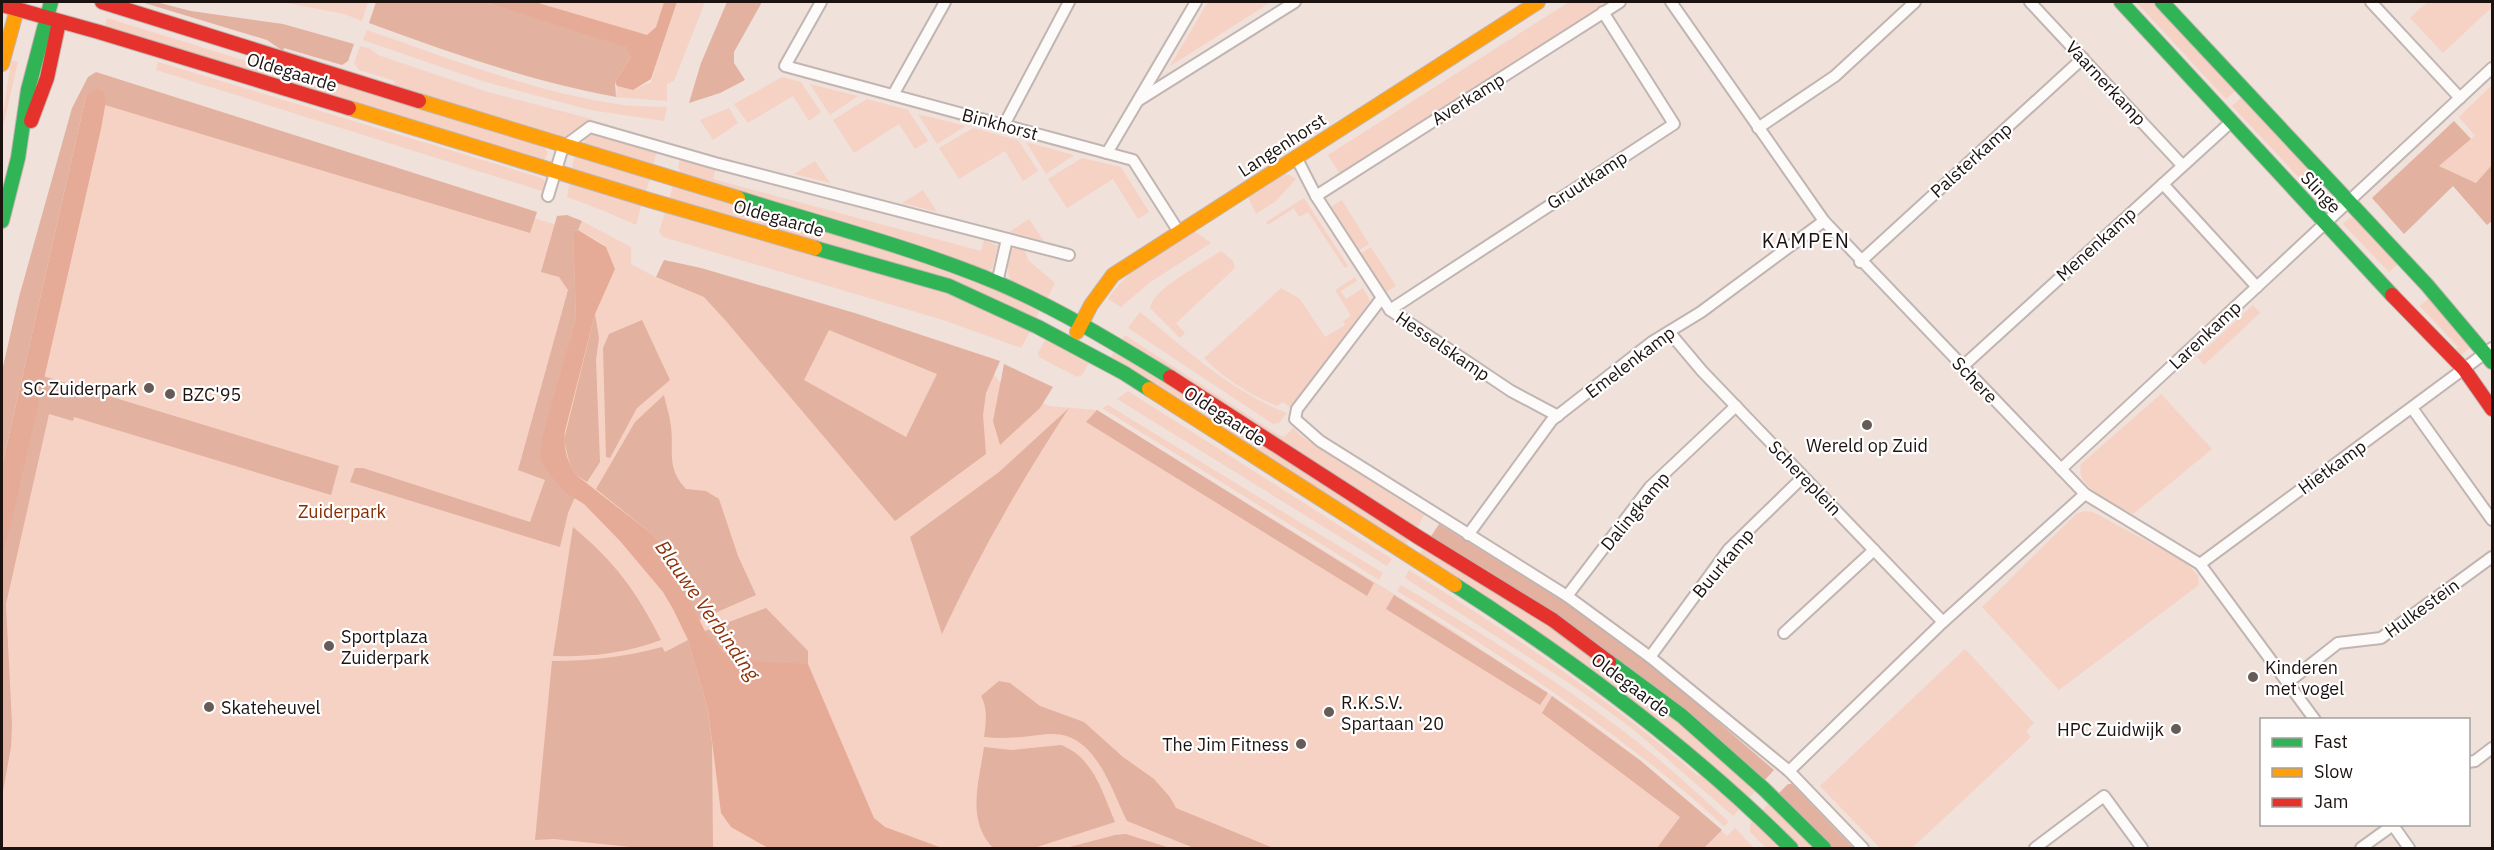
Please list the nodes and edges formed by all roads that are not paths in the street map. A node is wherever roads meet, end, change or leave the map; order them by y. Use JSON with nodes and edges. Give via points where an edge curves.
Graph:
{"nodes":[{"id":1,"x":51,"y":2,"type":"edge"},
{"id":2,"x":102,"y":2,"type":"edge"},
{"id":3,"x":821,"y":2,"type":"edge"},
{"id":4,"x":945,"y":2,"type":"edge"},
{"id":5,"x":1069,"y":2,"type":"edge"},
{"id":6,"x":1196,"y":2,"type":"edge"},
{"id":7,"x":1295,"y":2,"type":"edge"},
{"id":8,"x":1538,"y":2,"type":"edge"},
{"id":9,"x":1620,"y":2,"type":"edge"},
{"id":10,"x":1671,"y":2,"type":"edge"},
{"id":11,"x":1915,"y":2,"type":"edge"},
{"id":12,"x":2030,"y":2,"type":"edge"},
{"id":13,"x":2121,"y":2,"type":"edge"},
{"id":14,"x":2162,"y":2,"type":"edge"},
{"id":15,"x":2372,"y":2,"type":"edge"},
{"id":16,"x":2,"y":5,"type":"edge"},
{"id":17,"x":18,"y":5,"type":"edge"},
{"id":18,"x":1603,"y":12,"type":"junction"},
{"id":19,"x":45,"y":18,"type":"junction"},
{"id":20,"x":59,"y":22,"type":"junction"},
{"id":21,"x":2083,"y":58,"type":"junction"},
{"id":22,"x":2,"y":64,"type":"edge"},
{"id":23,"x":2493,"y":68,"type":"edge"},
{"id":24,"x":893,"y":95,"type":"junction"},
{"id":25,"x":2460,"y":98,"type":"junction"},
{"id":26,"x":1139,"y":100,"type":"junction"},
{"id":27,"x":2231,"y":122,"type":"junction"},
{"id":28,"x":1004,"y":125,"type":"junction"},
{"id":29,"x":1758,"y":128,"type":"junction"},
{"id":30,"x":563,"y":147,"type":"junction"},
{"id":31,"x":1107,"y":153,"type":"junction"},
{"id":32,"x":1296,"y":157,"type":"junction"},
{"id":33,"x":18,"y":158,"type":"junction"},
{"id":34,"x":2182,"y":165,"type":"junction"},
{"id":35,"x":556,"y":171,"type":"junction"},
{"id":36,"x":2163,"y":184,"type":"junction"},
{"id":37,"x":548,"y":196,"type":"dead end"},
{"id":38,"x":1316,"y":196,"type":"junction"},
{"id":39,"x":2348,"y":201,"type":"junction"},
{"id":40,"x":2,"y":221,"type":"edge"},
{"id":41,"x":1824,"y":221,"type":"junction"},
{"id":42,"x":2325,"y":223,"type":"junction"},
{"id":43,"x":1179,"y":232,"type":"junction"},
{"id":44,"x":1007,"y":239,"type":"junction"},
{"id":45,"x":1069,"y":255,"type":"dead end"},
{"id":46,"x":1860,"y":262,"type":"junction"},
{"id":47,"x":997,"y":283,"type":"junction"},
{"id":48,"x":2257,"y":287,"type":"junction"},
{"id":49,"x":1381,"y":299,"type":"junction"},
{"id":50,"x":1390,"y":310,"type":"junction"},
{"id":51,"x":1081,"y":324,"type":"junction"},
{"id":52,"x":1670,"y":333,"type":"junction"},
{"id":53,"x":1071,"y":344,"type":"junction"},
{"id":54,"x":2490,"y":354,"type":"edge"},
{"id":55,"x":1962,"y":367,"type":"junction"},
{"id":56,"x":2464,"y":369,"type":"junction"},
{"id":57,"x":1736,"y":406,"type":"junction"},
{"id":58,"x":2412,"y":408,"type":"junction"},
{"id":59,"x":2493,"y":409,"type":"edge"},
{"id":60,"x":1558,"y":416,"type":"junction"},
{"id":61,"x":2061,"y":469,"type":"junction"},
{"id":62,"x":1803,"y":477,"type":"junction"},
{"id":63,"x":2085,"y":494,"type":"junction"},
{"id":64,"x":2493,"y":520,"type":"edge"},
{"id":65,"x":1468,"y":535,"type":"junction"},
{"id":66,"x":1874,"y":550,"type":"junction"},
{"id":67,"x":2493,"y":557,"type":"edge"},
{"id":68,"x":2200,"y":564,"type":"junction"},
{"id":69,"x":1567,"y":596,"type":"junction"},
{"id":70,"x":1943,"y":622,"type":"junction"},
{"id":71,"x":1784,"y":633,"type":"dead end"},
{"id":72,"x":1650,"y":657,"type":"junction"},
{"id":73,"x":2287,"y":682,"type":"junction"},
{"id":74,"x":2314,"y":718,"type":"edge"},
{"id":75,"x":2493,"y":748,"type":"edge"},
{"id":76,"x":2470,"y":762,"type":"edge"},
{"id":77,"x":1789,"y":771,"type":"junction"},
{"id":78,"x":2392,"y":826,"type":"edge"},
{"id":79,"x":2394,"y":826,"type":"edge"},
{"id":80,"x":1791,"y":849,"type":"edge"},
{"id":81,"x":1824,"y":849,"type":"edge"},
{"id":82,"x":1863,"y":849,"type":"edge"},
{"id":83,"x":2035,"y":849,"type":"edge"},
{"id":84,"x":2142,"y":849,"type":"edge"},
{"id":85,"x":2361,"y":849,"type":"edge"},
{"id":86,"x":2409,"y":849,"type":"edge"}],
"edges":[{"from":1,"to":19,"type":"main road"},
{"from":2,"to":30,"type":"main road","name":"Oldegaarde"},
{"from":3,"to":24,"type":"street","name":"Binkhorst","via":[[785,66]]},
{"from":4,"to":24,"type":"street"},
{"from":5,"to":28,"type":"street"},
{"from":6,"to":26,"type":"street"},
{"from":7,"to":26,"type":"street"},
{"from":8,"to":32,"type":"main road","name":"Langenhorst"},
{"from":9,"to":18,"type":"street","name":"Averkamp"},
{"from":10,"to":29,"type":"street","name":"Schere"},
{"from":11,"to":29,"type":"street","via":[[1835,76]]},
{"from":12,"to":21,"type":"street","name":"Vaarnerkamp"},
{"from":13,"to":27,"type":"main road","name":"Slinge"},
{"from":14,"to":39,"type":"main road","name":"Slinge"},
{"from":15,"to":25,"type":"street"},
{"from":16,"to":17,"type":"main road","name":"Oldegaarde"},
{"from":17,"to":19,"type":"main road","name":"Oldegaarde"},
{"from":17,"to":22,"type":"main road"},
{"from":18,"to":38,"type":"street","name":"Averkamp"},
{"from":18,"to":50,"type":"street","name":"Gruutkamp","via":[[1674,123]]},
{"from":19,"to":20,"type":"main road","name":"Oldegaarde"},
{"from":19,"to":33,"type":"main road","via":[[28,90]]},
{"from":20,"to":33,"type":"main road","via":[[43,91]]},
{"from":20,"to":35,"type":"main road","name":"Oldegaarde"},
{"from":21,"to":34,"type":"street","name":"Vaarnerkamp"},
{"from":21,"to":46,"type":"street","name":"Palsterkamp"},
{"from":23,"to":25,"type":"street","name":"Larenkamp"},
{"from":24,"to":28,"type":"street","name":"Binkhorst"},
{"from":25,"to":39,"type":"street","name":"Larenkamp"},
{"from":26,"to":31,"type":"street"},
{"from":27,"to":34,"type":"street","name":"Menenkamp"},
{"from":27,"to":42,"type":"main road","name":"Slinge"},
{"from":28,"to":31,"type":"street","name":"Binkhorst"},
{"from":29,"to":41,"type":"street","name":"Schere"},
{"from":30,"to":35,"type":"street"},
{"from":30,"to":44,"type":"street","name":"Oldegaarde","via":[[591,127]]},
{"from":30,"to":47,"type":"main road","name":"Oldegaarde","via":[[906,249]]},
{"from":31,"to":43,"type":"street","name":"Binkhorst","via":[[1133,160]]},
{"from":32,"to":38,"type":"street","name":"Hesselskamp"},
{"from":32,"to":43,"type":"main road","name":"Langenhorst"},
{"from":33,"to":40,"type":"main road"},
{"from":34,"to":36,"type":"street","name":"Menenkamp"},
{"from":35,"to":37,"type":"street"},
{"from":35,"to":53,"type":"main road","name":"Oldegaarde","via":[[949,286]]},
{"from":36,"to":48,"type":"street"},
{"from":36,"to":55,"type":"street","name":"Menenkamp"},
{"from":38,"to":49,"type":"street","name":"Hesselskamp"},
{"from":39,"to":42,"type":"street","name":"Larenkamp"},
{"from":39,"to":54,"type":"main road","name":"Slinge"},
{"from":41,"to":46,"type":"street","name":"Schere"},
{"from":41,"to":52,"type":"street","name":"Emelenkamp"},
{"from":42,"to":48,"type":"street","name":"Larenkamp"},
{"from":42,"to":56,"type":"main road","name":"Slinge"},
{"from":43,"to":51,"type":"main road","name":"Langenhorst","via":[[1113,275]]},
{"from":44,"to":45,"type":"street","name":"Oldegaarde"},
{"from":44,"to":47,"type":"street"},
{"from":46,"to":55,"type":"street","name":"Schere"},
{"from":47,"to":51,"type":"main road","name":"Oldegaarde"},
{"from":48,"to":61,"type":"street","name":"Larenkamp"},
{"from":49,"to":50,"type":"street","name":"Hesselskamp"},
{"from":49,"to":65,"type":"street","name":"Oldegaarde","via":[[1297,409],[1295,419],[1320,441]]},
{"from":50,"to":60,"type":"street","name":"Hesselskamp","via":[[1511,391]]},
{"from":51,"to":53,"type":"main road","name":"Langenhorst"},
{"from":51,"to":81,"type":"main road","name":"Oldegaarde","via":[[1552,620],[1682,716]]},
{"from":52,"to":57,"type":"street","name":"Schereplein"},
{"from":52,"to":60,"type":"street","name":"Emelenkamp","via":[[1652,342]]},
{"from":53,"to":80,"type":"main road","name":"Oldegaarde","via":[[1124,373],[1539,639],[1673,740]]},
{"from":54,"to":56,"type":"street","name":"Hietkamp"},
{"from":55,"to":61,"type":"street","name":"Schere"},
{"from":56,"to":58,"type":"street","name":"Hietkamp"},
{"from":56,"to":59,"type":"main road","name":"Slinge"},
{"from":57,"to":62,"type":"street","name":"Schereplein"},
{"from":57,"to":69,"type":"street","name":"Dalingkamp","via":[[1650,487]]},
{"from":58,"to":64,"type":"street"},
{"from":58,"to":68,"type":"street","name":"Hietkamp"},
{"from":60,"to":65,"type":"street","name":"Emelenkamp"},
{"from":61,"to":63,"type":"street","name":"Schere"},
{"from":62,"to":66,"type":"street","name":"Schereplein"},
{"from":62,"to":72,"type":"street","name":"Buurkamp","via":[[1729,549]]},
{"from":63,"to":68,"type":"street","name":"Schere"},
{"from":63,"to":70,"type":"street"},
{"from":65,"to":69,"type":"street","name":"Oldegaarde"},
{"from":66,"to":70,"type":"street","name":"Schereplein"},
{"from":66,"to":71,"type":"street"},
{"from":67,"to":73,"type":"street","name":"Hulkestein","via":[[2381,638],[2338,644]]},
{"from":68,"to":73,"type":"street","name":"Schere"},
{"from":69,"to":72,"type":"street","name":"Oldegaarde"},
{"from":70,"to":77,"type":"street"},
{"from":72,"to":77,"type":"street","name":"Oldegaarde"},
{"from":73,"to":74,"type":"street","name":"Schere"},
{"from":75,"to":76,"type":"street"},
{"from":77,"to":82,"type":"street","name":"Oldegaarde"},
{"from":78,"to":85,"type":"street"},
{"from":79,"to":86,"type":"street"},
{"from":83,"to":84,"type":"street","via":[[2104,796]]}]}
